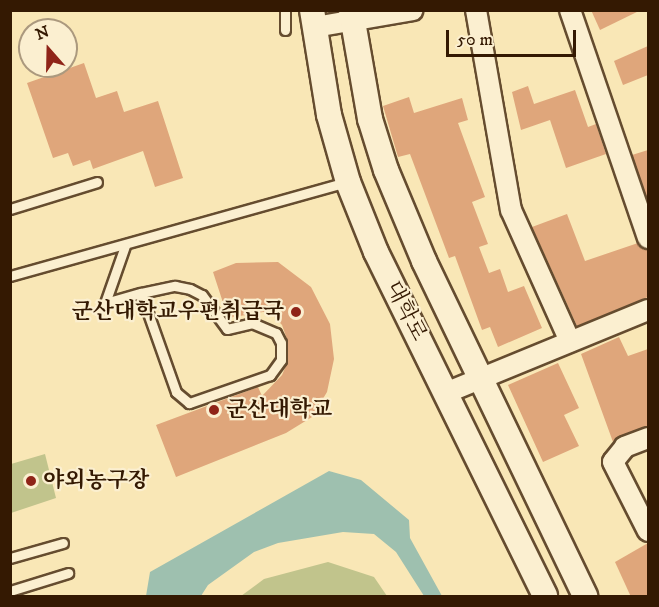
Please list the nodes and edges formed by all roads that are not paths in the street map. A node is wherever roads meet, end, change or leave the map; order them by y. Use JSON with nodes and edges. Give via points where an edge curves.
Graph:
{"nodes":[{"id":1,"x":285,"y":10,"type":"edge"},
{"id":2,"x":413,"y":10,"type":"edge"},
{"id":3,"x":476,"y":10,"type":"edge"},
{"id":4,"x":570,"y":10,"type":"edge"},
{"id":5,"x":352,"y":16,"type":"edge"},
{"id":6,"x":314,"y":19,"type":"edge"},
{"id":7,"x":285,"y":30,"type":"dead end"},
{"id":8,"x":97,"y":182,"type":"dead end"},
{"id":9,"x":348,"y":182,"type":"junction"},
{"id":10,"x":10,"y":209,"type":"edge"},
{"id":11,"x":648,"y":238,"type":"edge"},
{"id":12,"x":125,"y":246,"type":"junction"},
{"id":13,"x":11,"y":273,"type":"edge"},
{"id":14,"x":141,"y":293,"type":"junction"},
{"id":15,"x":648,"y":310,"type":"edge"},
{"id":16,"x":570,"y":341,"type":"junction"},
{"id":17,"x":480,"y":379,"type":"junction"},
{"id":18,"x":448,"y":392,"type":"junction"},
{"id":19,"x":648,"y":438,"type":"edge"},
{"id":20,"x":648,"y":531,"type":"edge"},
{"id":21,"x":63,"y":543,"type":"dead end"},
{"id":22,"x":10,"y":558,"type":"edge"},
{"id":23,"x":68,"y":573,"type":"dead end"},
{"id":24,"x":10,"y":591,"type":"edge"},
{"id":25,"x":545,"y":597,"type":"edge"},
{"id":26,"x":585,"y":597,"type":"edge"}],
"edges":[{"from":1,"to":7,"type":"lane"},
{"from":2,"to":5,"type":"street"},
{"from":3,"to":16,"type":"street","via":[[511,210]]},
{"from":4,"to":11,"type":"street"},
{"from":5,"to":6,"type":"street"},
{"from":5,"to":17,"type":"street","name":"대학로","via":[[370,119],[386,170]]},
{"from":6,"to":9,"type":"street","name":"대학로","via":[[329,115]]},
{"from":8,"to":10,"type":"lane"},
{"from":9,"to":12,"type":"lane"},
{"from":9,"to":18,"type":"street","name":"대학로","via":[[376,252]]},
{"from":12,"to":13,"type":"lane"},
{"from":12,"to":14,"type":"lane","via":[[105,303]]},
{"from":14,"to":14,"type":"lane","via":[[175,286],[190,288],[202,295],[227,329],[252,323],[276,333],[281,343],[281,360],[270,375],[189,403],[176,392]]},
{"from":15,"to":16,"type":"street"},
{"from":16,"to":17,"type":"street"},
{"from":17,"to":18,"type":"street"},
{"from":17,"to":26,"type":"street","name":"대학로"},
{"from":18,"to":25,"type":"street","name":"대학로"},
{"from":19,"to":20,"type":"street","via":[[625,447],[613,462]]},
{"from":21,"to":22,"type":"lane"},
{"from":23,"to":24,"type":"lane"}]}
